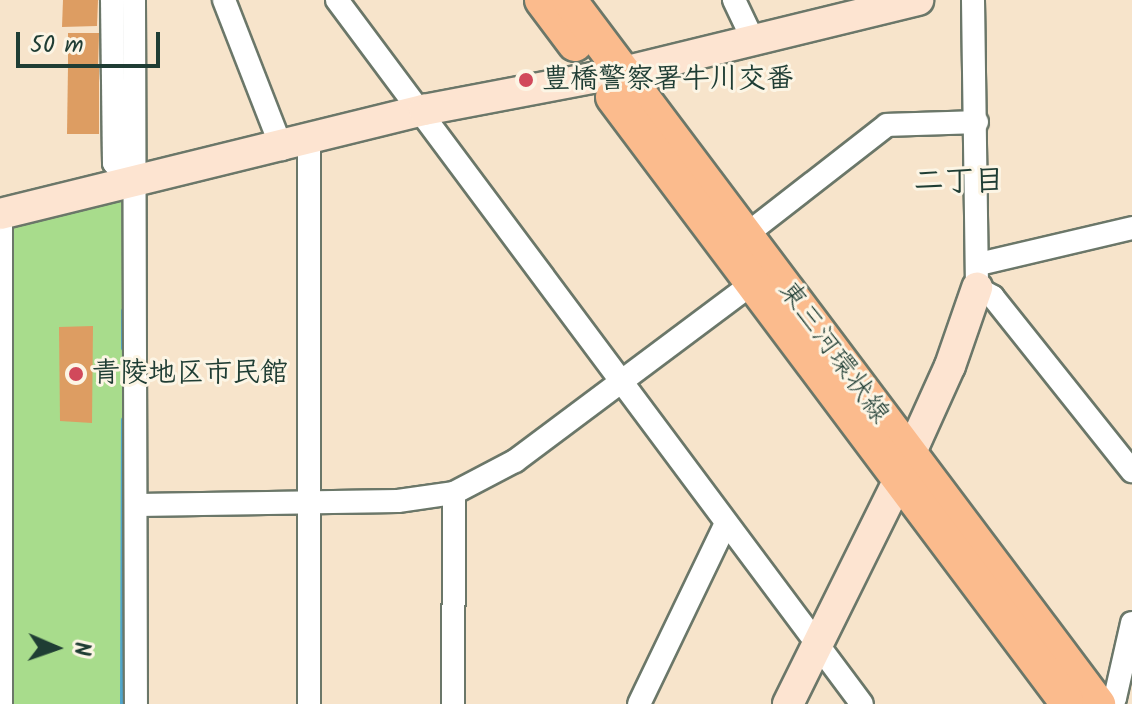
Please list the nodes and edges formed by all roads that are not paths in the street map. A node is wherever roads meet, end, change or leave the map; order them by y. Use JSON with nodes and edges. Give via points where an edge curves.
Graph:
{"nodes":[{"id":1,"x":112,"y":0,"type":"edge"},
{"id":2,"x":134,"y":0,"type":"edge"},
{"id":3,"x":224,"y":0,"type":"edge"},
{"id":4,"x":337,"y":0,"type":"edge"},
{"id":5,"x":542,"y":0,"type":"edge"},
{"id":6,"x":569,"y":0,"type":"edge"},
{"id":7,"x":734,"y":0,"type":"edge"},
{"id":8,"x":918,"y":0,"type":"edge"},
{"id":9,"x":973,"y":0,"type":"edge"},
{"id":10,"x":754,"y":42,"type":"junction"},
{"id":11,"x":610,"y":75,"type":"junction"},
{"id":12,"x":424,"y":110,"type":"junction"},
{"id":13,"x":977,"y":122,"type":"junction"},
{"id":14,"x":296,"y":146,"type":"junction"},
{"id":15,"x":135,"y":185,"type":"junction"},
{"id":16,"x":0,"y":214,"type":"edge"},
{"id":17,"x":1132,"y":228,"type":"edge"},
{"id":18,"x":747,"y":234,"type":"junction"},
{"id":19,"x":978,"y":276,"type":"junction"},
{"id":20,"x":752,"y":284,"type":"junction"},
{"id":21,"x":622,"y":385,"type":"junction"},
{"id":22,"x":904,"y":469,"type":"junction"},
{"id":23,"x":1132,"y":471,"type":"edge"},
{"id":24,"x":454,"y":493,"type":"junction"},
{"id":25,"x":2,"y":503,"type":"edge"},
{"id":26,"x":309,"y":504,"type":"junction"},
{"id":27,"x":137,"y":505,"type":"junction"},
{"id":28,"x":725,"y":525,"type":"junction"},
{"id":29,"x":1132,"y":623,"type":"edge"},
{"id":30,"x":817,"y":641,"type":"junction"},
{"id":31,"x":1,"y":704,"type":"edge"},
{"id":32,"x":136,"y":704,"type":"edge"},
{"id":33,"x":309,"y":704,"type":"edge"},
{"id":34,"x":453,"y":704,"type":"edge"},
{"id":35,"x":639,"y":704,"type":"edge"},
{"id":36,"x":788,"y":704,"type":"edge"},
{"id":37,"x":862,"y":704,"type":"edge"},
{"id":38,"x":1069,"y":704,"type":"edge"},
{"id":39,"x":1098,"y":704,"type":"edge"},
{"id":40,"x":1108,"y":704,"type":"edge"}],
"edges":[{"from":1,"to":15,"type":"street","via":[[114,163]]},
{"from":2,"to":15,"type":"street"},
{"from":3,"to":14,"type":"street"},
{"from":4,"to":12,"type":"street"},
{"from":5,"to":11,"type":"main road","name":"東三河環状線"},
{"from":6,"to":11,"type":"main road","name":"東三河環状線"},
{"from":7,"to":10,"type":"street"},
{"from":8,"to":10,"type":"street"},
{"from":9,"to":13,"type":"street"},
{"from":10,"to":11,"type":"street"},
{"from":11,"to":12,"type":"street"},
{"from":11,"to":18,"type":"main road","name":"東三河環状線"},
{"from":11,"to":20,"type":"main road","name":"東三河環状線"},
{"from":12,"to":14,"type":"street"},
{"from":12,"to":21,"type":"street"},
{"from":13,"to":18,"type":"street","via":[[887,125]]},
{"from":13,"to":19,"type":"street"},
{"from":14,"to":15,"type":"street"},
{"from":14,"to":26,"type":"street"},
{"from":15,"to":16,"type":"street"},
{"from":15,"to":27,"type":"street"},
{"from":16,"to":25,"type":"street"},
{"from":17,"to":19,"type":"street"},
{"from":18,"to":22,"type":"main road","name":"東三河環状線"},
{"from":19,"to":22,"type":"street","via":[[950,366]]},
{"from":19,"to":23,"type":"street"},
{"from":20,"to":21,"type":"street"},
{"from":20,"to":22,"type":"main road","name":"東三河環状線"},
{"from":21,"to":24,"type":"street","via":[[515,461]]},
{"from":21,"to":28,"type":"street"},
{"from":22,"to":30,"type":"street"},
{"from":22,"to":38,"type":"main road","name":"東三河環状線"},
{"from":22,"to":39,"type":"main road","name":"東三河環状線"},
{"from":24,"to":26,"type":"street"},
{"from":24,"to":34,"type":"street"},
{"from":25,"to":31,"type":"street"},
{"from":26,"to":27,"type":"street"},
{"from":26,"to":33,"type":"street"},
{"from":27,"to":32,"type":"street"},
{"from":28,"to":30,"type":"street"},
{"from":28,"to":35,"type":"street"},
{"from":29,"to":40,"type":"street","via":[[1115,698]]},
{"from":30,"to":36,"type":"street"},
{"from":30,"to":37,"type":"street"}]}
